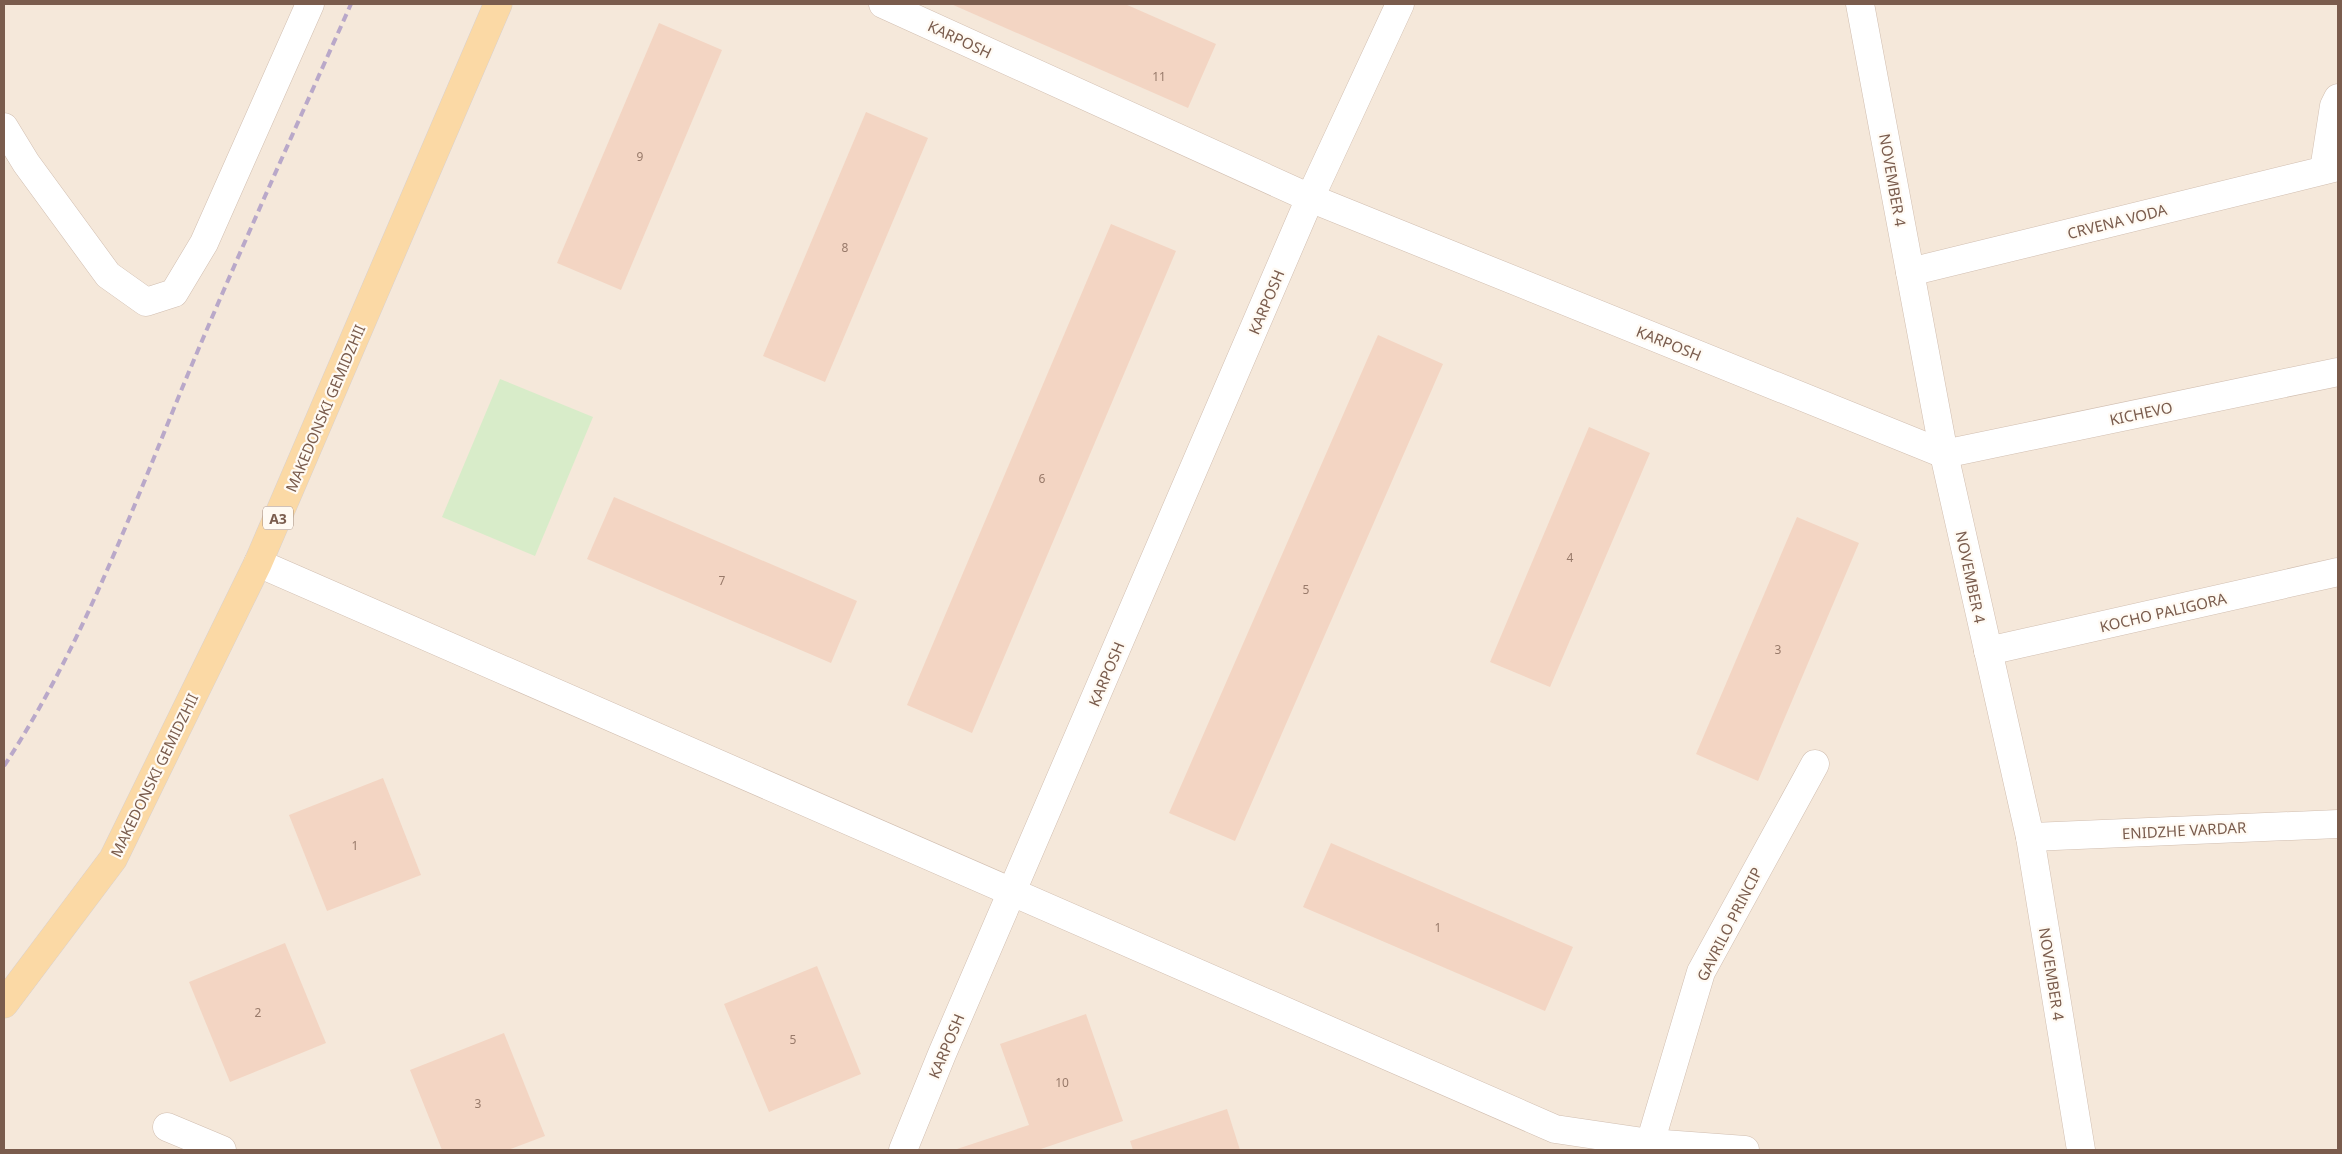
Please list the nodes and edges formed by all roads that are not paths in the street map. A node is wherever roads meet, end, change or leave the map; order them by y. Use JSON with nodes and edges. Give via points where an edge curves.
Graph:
{"nodes":[{"id":1,"x":310,"y":4,"type":"edge"},
{"id":2,"x":498,"y":4,"type":"edge"},
{"id":3,"x":1400,"y":4,"type":"edge"},
{"id":4,"x":1860,"y":4,"type":"edge"},
{"id":5,"x":897,"y":6,"type":"edge"},
{"id":6,"x":2338,"y":98,"type":"edge"},
{"id":7,"x":4,"y":128,"type":"edge"},
{"id":8,"x":2331,"y":169,"type":"edge"},
{"id":9,"x":1310,"y":198,"type":"junction"},
{"id":10,"x":1910,"y":272,"type":"junction"},
{"id":11,"x":2338,"y":372,"type":"edge"},
{"id":12,"x":1944,"y":454,"type":"junction"},
{"id":13,"x":258,"y":563,"type":"junction"},
{"id":14,"x":2338,"y":572,"type":"edge"},
{"id":15,"x":1988,"y":652,"type":"junction"},
{"id":16,"x":1814,"y":764,"type":"dead end"},
{"id":17,"x":2338,"y":824,"type":"edge"},
{"id":18,"x":2030,"y":837,"type":"junction"},
{"id":19,"x":1012,"y":892,"type":"junction"},
{"id":20,"x":4,"y":1004,"type":"edge"},
{"id":21,"x":167,"y":1127,"type":"dead end"},
{"id":22,"x":1649,"y":1147,"type":"edge"},
{"id":23,"x":222,"y":1150,"type":"edge"},
{"id":24,"x":903,"y":1150,"type":"edge"},
{"id":25,"x":1745,"y":1150,"type":"edge"},
{"id":26,"x":2081,"y":1150,"type":"edge"}],
"edges":[{"from":1,"to":7,"type":"street","via":[[204,243],[174,293],[146,302],[108,274]]},
{"from":2,"to":13,"type":"main road","name":"MAKEDONSKI GEMIDZHII","number":"A3"},
{"from":3,"to":9,"type":"street","name":"KARPOSH"},
{"from":4,"to":10,"type":"street","name":"NOVEMBER 4"},
{"from":5,"to":9,"type":"street","name":"KARPOSH"},
{"from":6,"to":8,"type":"street","name":"CRVENA VODA","via":[[2334,106]]},
{"from":8,"to":10,"type":"street","name":"CRVENA VODA"},
{"from":9,"to":12,"type":"street","name":"KARPOSH"},
{"from":9,"to":19,"type":"street","name":"KARPOSH"},
{"from":10,"to":12,"type":"street","name":"NOVEMBER 4"},
{"from":11,"to":12,"type":"street","name":"KICHEVO"},
{"from":12,"to":15,"type":"street","name":"NOVEMBER 4"},
{"from":13,"to":19,"type":"street"},
{"from":13,"to":20,"type":"main road","name":"MAKEDONSKI GEMIDZHII","number":"A3","via":[[113,859]]},
{"from":14,"to":15,"type":"street","name":"KOCHO PALIGORA"},
{"from":15,"to":18,"type":"street","name":"NOVEMBER 4"},
{"from":16,"to":22,"type":"street","name":"GAVRILO PRINCIP","via":[[1701,972]]},
{"from":17,"to":18,"type":"street","name":"ENIDZHE VARDAR"},
{"from":18,"to":26,"type":"street","name":"NOVEMBER 4"},
{"from":19,"to":22,"type":"street","via":[[1555,1129]]},
{"from":19,"to":24,"type":"street","name":"KARPOSH"},
{"from":21,"to":23,"type":"street"},
{"from":22,"to":25,"type":"street"}]}
